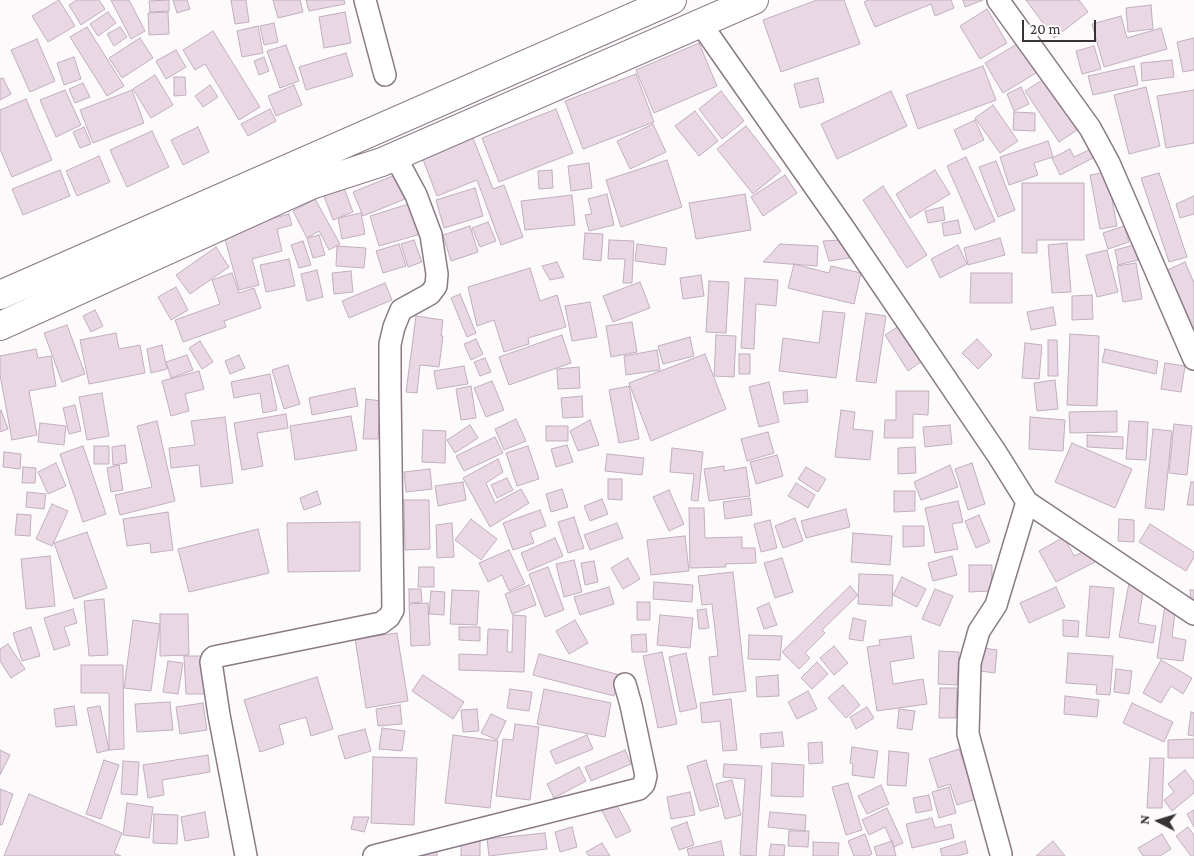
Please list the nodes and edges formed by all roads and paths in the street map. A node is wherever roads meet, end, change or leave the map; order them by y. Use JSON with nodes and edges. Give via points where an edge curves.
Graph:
{"nodes":[{"id":1,"x":364,"y":0,"type":"edge"},
{"id":2,"x":672,"y":0,"type":"edge"},
{"id":3,"x":754,"y":0,"type":"edge"},
{"id":4,"x":998,"y":0,"type":"edge"},
{"id":5,"x":701,"y":24,"type":"junction"},
{"id":6,"x":385,"y":75,"type":"dead end"},
{"id":7,"x":396,"y":156,"type":"junction"},
{"id":8,"x":0,"y":295,"type":"edge"},
{"id":9,"x":0,"y":326,"type":"edge"},
{"id":10,"x":1194,"y":359,"type":"edge"},
{"id":11,"x":1027,"y":502,"type":"junction"},
{"id":12,"x":1194,"y":614,"type":"edge"},
{"id":13,"x":626,"y":684,"type":"dead end"},
{"id":14,"x":1001,"y":854,"type":"dead end"},
{"id":15,"x":246,"y":856,"type":"edge"},
{"id":16,"x":374,"y":856,"type":"edge"}],
"edges":[{"from":1,"to":6,"type":"street"},
{"from":2,"to":8,"type":"main road"},
{"from":3,"to":5,"type":"main road"},
{"from":4,"to":10,"type":"street","via":[[1090,128],[1109,163]]},
{"from":5,"to":7,"type":"main road"},
{"from":5,"to":11,"type":"street","via":[[843,227]]},
{"from":7,"to":9,"type":"main road","via":[[311,184]]},
{"from":7,"to":15,"type":"street","via":[[431,235],[437,274],[436,286],[430,294],[401,310],[390,344],[393,610],[381,623],[212,659],[219,715]]},
{"from":11,"to":12,"type":"street"},
{"from":11,"to":14,"type":"street","via":[[996,605],[979,631],[970,663],[968,734]]},
{"from":13,"to":16,"type":"street","via":[[646,776],[638,789]]}]}
